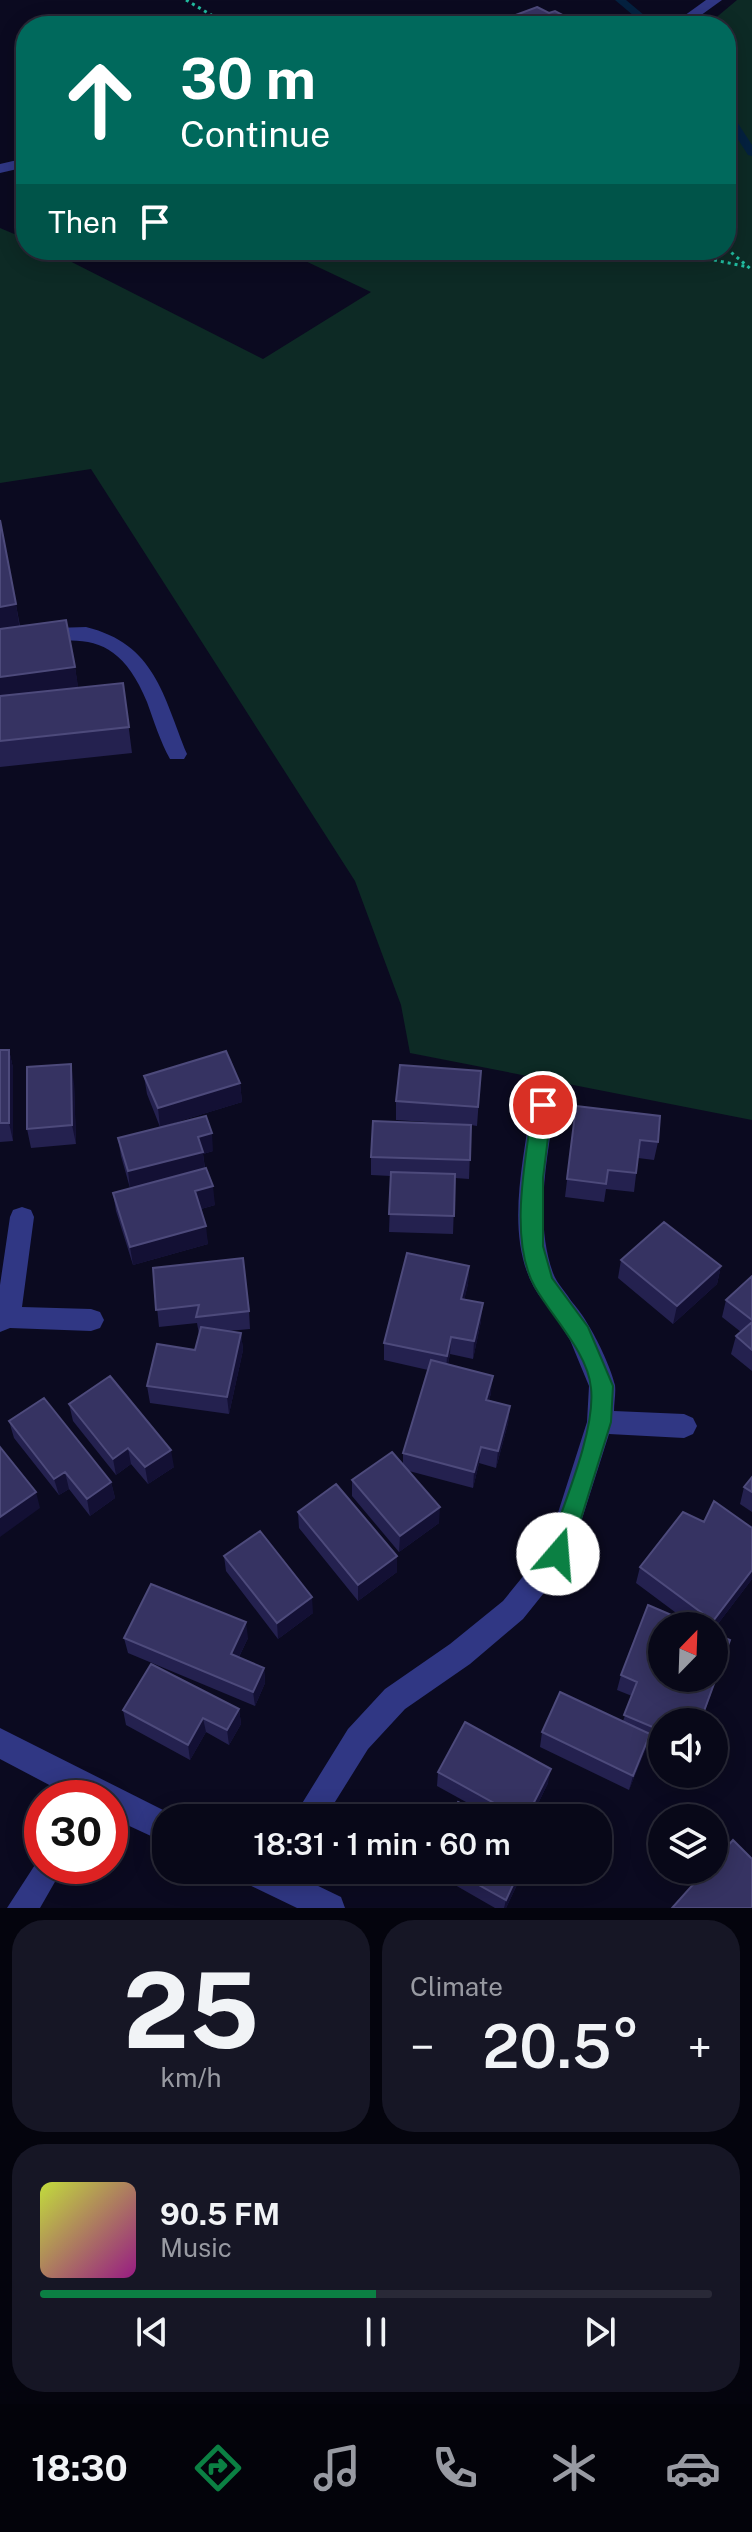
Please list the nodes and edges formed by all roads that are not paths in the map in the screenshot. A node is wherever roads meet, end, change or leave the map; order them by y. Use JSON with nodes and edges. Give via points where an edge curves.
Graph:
{"nodes":[{"id":1,"x":715,"y":0,"type":"edge"},
{"id":2,"x":692,"y":16,"type":"edge"},
{"id":3,"x":0,"y":644,"type":"edge"},
{"id":4,"x":177,"y":754,"type":"dead end"},
{"id":5,"x":543,"y":1105,"type":"dead end"},
{"id":6,"x":22,"y":1217,"type":"dead end"},
{"id":7,"x":4,"y":1319,"type":"edge"},
{"id":8,"x":91,"y":1320,"type":"dead end"},
{"id":9,"x":600,"y":1422,"type":"junction"},
{"id":10,"x":684,"y":1426,"type":"dead end"},
{"id":11,"x":0,"y":1743,"type":"edge"},
{"id":12,"x":67,"y":1780,"type":"edge"},
{"id":13,"x":317,"y":1804,"type":"edge"},
{"id":14,"x":128,"y":1811,"type":"edge"},
{"id":15,"x":152,"y":1822,"type":"edge"},
{"id":16,"x":37,"y":1884,"type":"edge"},
{"id":17,"x":286,"y":1884,"type":"edge"},
{"id":18,"x":22,"y":1908,"type":"edge"},
{"id":19,"x":330,"y":1908,"type":"edge"}],
"edges":[{"from":1,"to":2,"type":"street"},
{"from":3,"to":4,"type":"street","via":[[85,633],[108,638],[135,659]]},
{"from":5,"to":9,"type":"street","via":[[533,1178],[533,1246],[543,1281],[580,1334],[602,1386]]},
{"from":6,"to":7,"type":"street"},
{"from":7,"to":8,"type":"street"},
{"from":9,"to":10,"type":"street"},
{"from":9,"to":13,"type":"street","via":[[558,1554],[537,1584],[460,1654],[395,1699],[358,1739]]},
{"from":11,"to":12,"type":"street"},
{"from":14,"to":15,"type":"street"},
{"from":16,"to":18,"type":"street"},
{"from":17,"to":19,"type":"street"}]}
